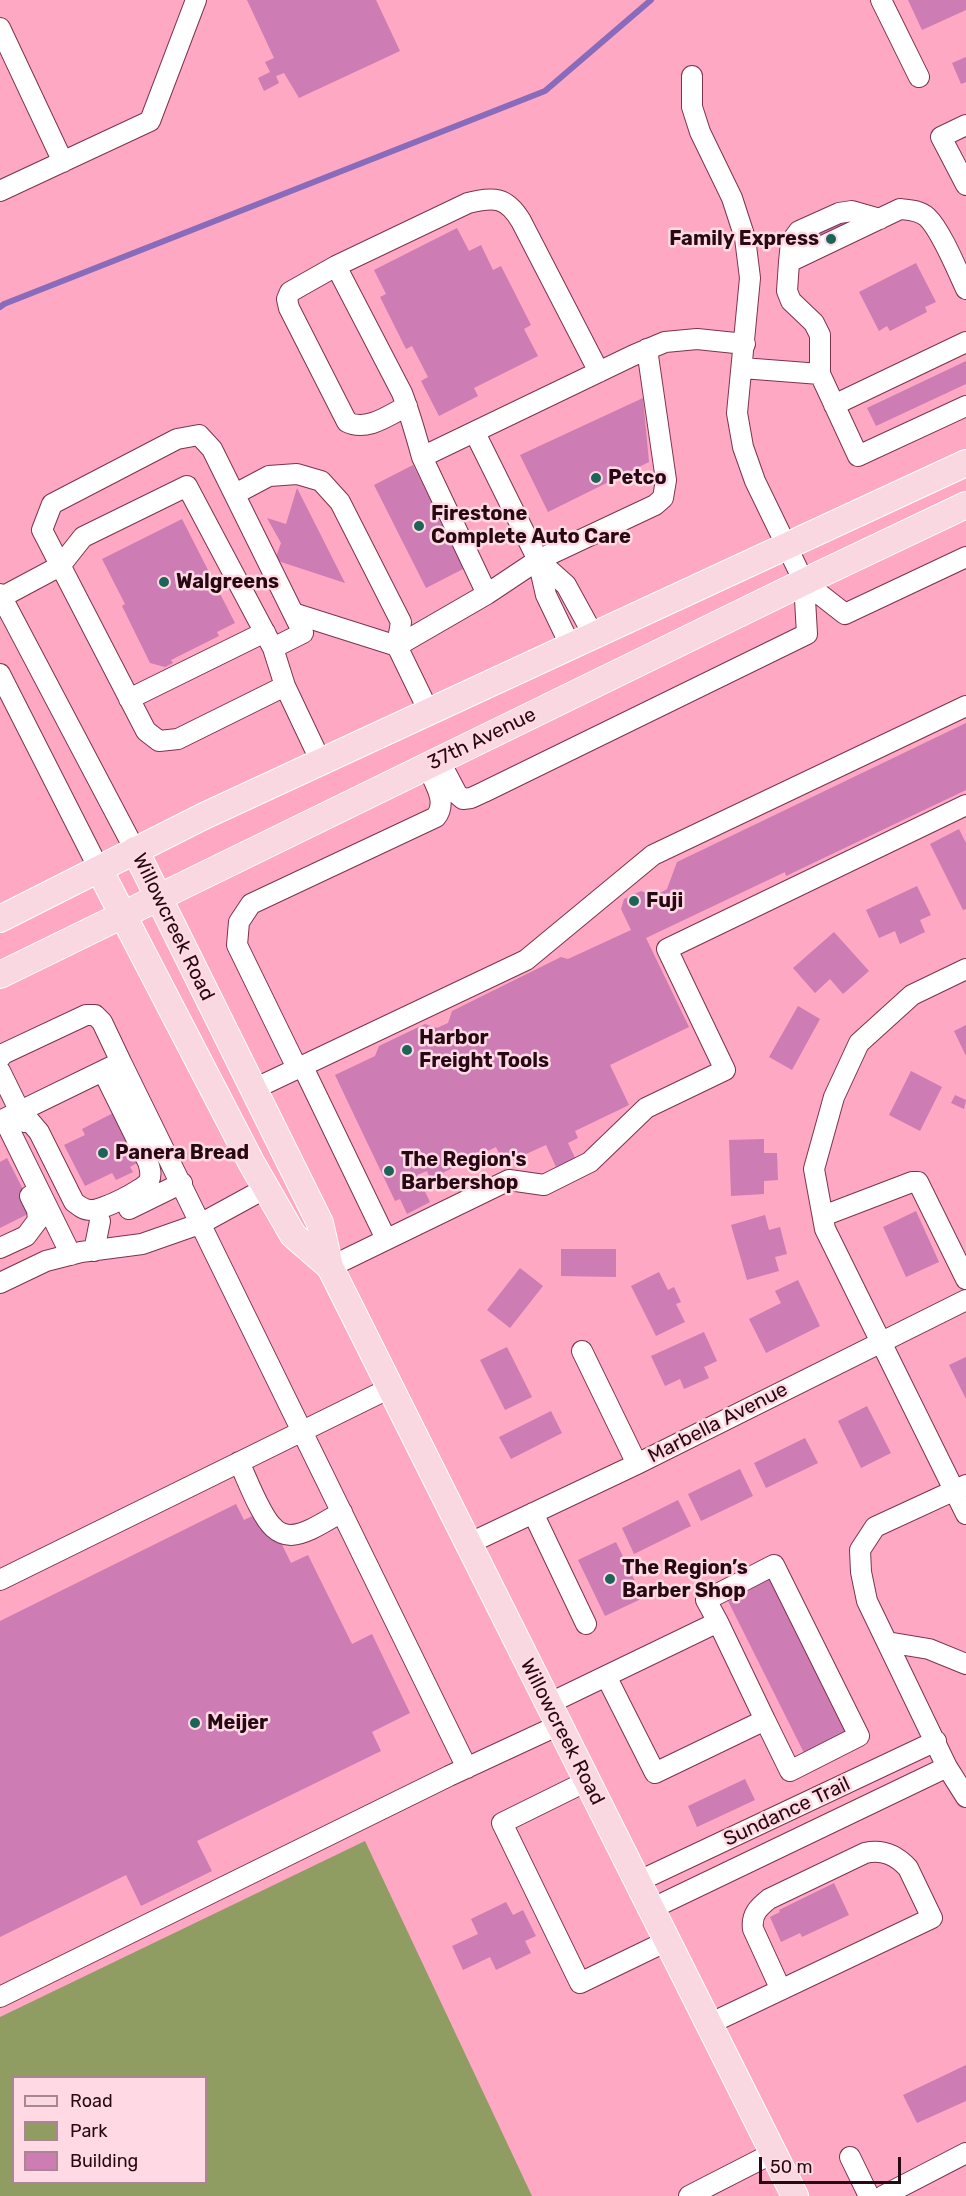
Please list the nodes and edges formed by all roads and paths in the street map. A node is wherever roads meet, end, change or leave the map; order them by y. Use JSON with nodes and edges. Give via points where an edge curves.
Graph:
{"nodes":[{"id":1,"x":196,"y":0,"type":"edge"},
{"id":2,"x":881,"y":0,"type":"edge"},
{"id":3,"x":0,"y":28,"type":"edge"},
{"id":4,"x":692,"y":76,"type":"dead end"},
{"id":5,"x":919,"y":77,"type":"dead end"},
{"id":6,"x":966,"y":125,"type":"edge"},
{"id":7,"x":63,"y":162,"type":"junction"},
{"id":8,"x":966,"y":185,"type":"edge"},
{"id":9,"x":0,"y":191,"type":"edge"},
{"id":10,"x":336,"y":266,"type":"junction"},
{"id":11,"x":966,"y":289,"type":"edge"},
{"id":12,"x":966,"y":342,"type":"edge"},
{"id":13,"x":745,"y":345,"type":"junction"},
{"id":14,"x":647,"y":349,"type":"junction"},
{"id":15,"x":742,"y":369,"type":"junction"},
{"id":16,"x":599,"y":372,"type":"junction"},
{"id":17,"x":820,"y":374,"type":"junction"},
{"id":18,"x":834,"y":405,"type":"junction"},
{"id":19,"x":407,"y":406,"type":"junction"},
{"id":20,"x":966,"y":406,"type":"edge"},
{"id":21,"x":475,"y":433,"type":"junction"},
{"id":22,"x":422,"y":457,"type":"junction"},
{"id":23,"x":966,"y":463,"type":"edge"},
{"id":24,"x":235,"y":494,"type":"junction"},
{"id":25,"x":966,"y":505,"type":"edge"},
{"id":26,"x":786,"y":547,"type":"junction"},
{"id":27,"x":966,"y":557,"type":"edge"},
{"id":28,"x":538,"y":560,"type":"junction"},
{"id":29,"x":60,"y":566,"type":"junction"},
{"id":30,"x":804,"y":582,"type":"junction"},
{"id":31,"x":487,"y":594,"type":"junction"},
{"id":32,"x":1,"y":596,"type":"edge"},
{"id":33,"x":293,"y":613,"type":"junction"},
{"id":34,"x":594,"y":636,"type":"junction"},
{"id":35,"x":269,"y":640,"type":"junction"},
{"id":36,"x":397,"y":646,"type":"junction"},
{"id":37,"x":571,"y":647,"type":"junction"},
{"id":38,"x":0,"y":674,"type":"edge"},
{"id":39,"x":285,"y":686,"type":"junction"},
{"id":40,"x":129,"y":699,"type":"junction"},
{"id":41,"x":966,"y":706,"type":"edge"},
{"id":42,"x":429,"y":712,"type":"junction"},
{"id":43,"x":321,"y":762,"type":"junction"},
{"id":44,"x":433,"y":763,"type":"junction"},
{"id":45,"x":966,"y":805,"type":"edge"},
{"id":46,"x":135,"y":850,"type":"junction"},
{"id":47,"x":99,"y":869,"type":"junction"},
{"id":48,"x":159,"y":897,"type":"junction"},
{"id":49,"x":123,"y":915,"type":"junction"},
{"id":50,"x":0,"y":920,"type":"edge"},
{"id":51,"x":966,"y":969,"type":"edge"},
{"id":52,"x":0,"y":975,"type":"edge"},
{"id":53,"x":0,"y":1058,"type":"edge"},
{"id":54,"x":121,"y":1062,"type":"junction"},
{"id":55,"x":300,"y":1067,"type":"junction"},
{"id":56,"x":0,"y":1071,"type":"edge"},
{"id":57,"x":103,"y":1071,"type":"junction"},
{"id":58,"x":254,"y":1089,"type":"junction"},
{"id":59,"x":6,"y":1121,"type":"edge"},
{"id":60,"x":182,"y":1183,"type":"junction"},
{"id":61,"x":266,"y":1188,"type":"junction"},
{"id":62,"x":823,"y":1216,"type":"junction"},
{"id":63,"x":100,"y":1221,"type":"junction"},
{"id":64,"x":202,"y":1223,"type":"junction"},
{"id":65,"x":386,"y":1239,"type":"junction"},
{"id":66,"x":0,"y":1248,"type":"edge"},
{"id":67,"x":94,"y":1251,"type":"junction"},
{"id":68,"x":71,"y":1255,"type":"junction"},
{"id":69,"x":330,"y":1267,"type":"junction"},
{"id":70,"x":966,"y":1280,"type":"edge"},
{"id":71,"x":0,"y":1283,"type":"edge"},
{"id":72,"x":966,"y":1300,"type":"edge"},
{"id":73,"x":880,"y":1342,"type":"junction"},
{"id":74,"x":582,"y":1351,"type":"dead end"},
{"id":75,"x":390,"y":1388,"type":"junction"},
{"id":76,"x":303,"y":1431,"type":"junction"},
{"id":77,"x":239,"y":1462,"type":"junction"},
{"id":78,"x":637,"y":1464,"type":"junction"},
{"id":79,"x":960,"y":1487,"type":"edge"},
{"id":80,"x":342,"y":1512,"type":"junction"},
{"id":81,"x":533,"y":1513,"type":"junction"},
{"id":82,"x":966,"y":1514,"type":"edge"},
{"id":83,"x":468,"y":1544,"type":"junction"},
{"id":84,"x":0,"y":1580,"type":"edge"},
{"id":85,"x":718,"y":1622,"type":"junction"},
{"id":86,"x":586,"y":1624,"type":"dead end"},
{"id":87,"x":887,"y":1642,"type":"junction"},
{"id":88,"x":966,"y":1664,"type":"edge"},
{"id":89,"x":606,"y":1676,"type":"junction"},
{"id":90,"x":553,"y":1714,"type":"junction"},
{"id":91,"x":765,"y":1720,"type":"junction"},
{"id":92,"x":936,"y":1742,"type":"junction"},
{"id":93,"x":948,"y":1767,"type":"junction"},
{"id":94,"x":467,"y":1768,"type":"junction"},
{"id":95,"x":587,"y":1781,"type":"junction"},
{"id":96,"x":966,"y":1797,"type":"edge"},
{"id":97,"x":637,"y":1882,"type":"junction"},
{"id":98,"x":651,"y":1909,"type":"junction"},
{"id":99,"x":667,"y":1941,"type":"junction"},
{"id":100,"x":782,"y":1990,"type":"junction"},
{"id":101,"x":0,"y":1997,"type":"edge"},
{"id":102,"x":709,"y":2024,"type":"junction"},
{"id":103,"x":773,"y":2153,"type":"junction"},
{"id":104,"x":966,"y":2153,"type":"edge"},
{"id":105,"x":850,"y":2157,"type":"dead end"},
{"id":106,"x":689,"y":2196,"type":"edge"},
{"id":107,"x":795,"y":2196,"type":"edge"},
{"id":108,"x":869,"y":2196,"type":"edge"},
{"id":109,"x":883,"y":2196,"type":"edge"}],
"edges":[{"from":1,"to":7,"type":"street","via":[[150,121]]},
{"from":2,"to":5,"type":"street"},
{"from":3,"to":7,"type":"street"},
{"from":4,"to":13,"type":"street","via":[[692,107],[700,132],[732,198],[745,238],[750,278]]},
{"from":6,"to":8,"type":"street","via":[[941,137]]},
{"from":7,"to":9,"type":"street"},
{"from":10,"to":16,"type":"street","via":[[468,203],[496,199],[504,202],[521,221]]},
{"from":10,"to":19,"type":"street"},
{"from":10,"to":19,"type":"street","via":[[298,286],[287,299],[341,414],[347,423],[358,427]]},
{"from":11,"to":17,"type":"street","via":[[935,227],[917,211],[900,209],[789,262],[787,291],[791,301],[814,323],[820,336]]},
{"from":12,"to":18,"type":"street"},
{"from":13,"to":14,"type":"street","via":[[697,339],[665,342]]},
{"from":13,"to":15,"type":"street"},
{"from":14,"to":16,"type":"street"},
{"from":14,"to":28,"type":"street","via":[[666,480],[663,498]]},
{"from":15,"to":17,"type":"street"},
{"from":15,"to":26,"type":"street","via":[[737,413],[743,447]]},
{"from":16,"to":21,"type":"street"},
{"from":17,"to":18,"type":"street"},
{"from":18,"to":20,"type":"street","via":[[858,456]]},
{"from":19,"to":22,"type":"street"},
{"from":21,"to":22,"type":"street"},
{"from":21,"to":28,"type":"street"},
{"from":22,"to":31,"type":"street"},
{"from":23,"to":26,"type":"main road"},
{"from":24,"to":29,"type":"street","via":[[212,449],[199,435],[177,439],[52,504],[42,530]]},
{"from":24,"to":33,"type":"street"},
{"from":24,"to":36,"type":"street","via":[[269,476],[297,474],[321,481],[340,502],[401,622]]},
{"from":25,"to":30,"type":"main road","name":"37th Avenue"},
{"from":26,"to":30,"type":"street"},
{"from":26,"to":34,"type":"main road"},
{"from":27,"to":30,"type":"street","via":[[845,614]]},
{"from":28,"to":31,"type":"street"},
{"from":28,"to":34,"type":"street","via":[[566,585]]},
{"from":28,"to":37,"type":"street","via":[[546,595]]},
{"from":29,"to":32,"type":"street"},
{"from":29,"to":35,"type":"street","via":[[83,537],[187,486]]},
{"from":29,"to":40,"type":"street"},
{"from":30,"to":44,"type":"main road","name":"37th Avenue"},
{"from":30,"to":44,"type":"street","via":[[807,634],[484,792],[463,799]]},
{"from":31,"to":36,"type":"street"},
{"from":32,"to":46,"type":"street","name":"Willowcreek Road"},
{"from":33,"to":35,"type":"street","via":[[303,633]]},
{"from":33,"to":36,"type":"street"},
{"from":34,"to":37,"type":"main road"},
{"from":35,"to":39,"type":"street"},
{"from":35,"to":40,"type":"street"},
{"from":36,"to":42,"type":"street"},
{"from":37,"to":42,"type":"main road"},
{"from":38,"to":47,"type":"street","name":"Willowcreek Road"},
{"from":39,"to":40,"type":"street","via":[[178,740],[159,741],[146,731]]},
{"from":39,"to":43,"type":"street"},
{"from":41,"to":55,"type":"street","via":[[653,855],[526,960]]},
{"from":42,"to":43,"type":"main road"},
{"from":43,"to":46,"type":"main road"},
{"from":44,"to":48,"type":"main road","name":"37th Avenue"},
{"from":44,"to":55,"type":"street","via":[[442,801],[436,817],[251,904],[239,922],[237,945]]},
{"from":45,"to":65,"type":"street","via":[[667,949],[725,1070],[646,1108],[590,1162],[544,1185],[509,1180]]},
{"from":46,"to":47,"type":"main road"},
{"from":46,"to":48,"type":"main road","name":"Willowcreek Road"},
{"from":47,"to":49,"type":"main road","name":"Willowcreek Road"},
{"from":47,"to":50,"type":"main road"},
{"from":48,"to":49,"type":"main road","name":"37th Avenue"},
{"from":48,"to":58,"type":"main road","name":"Willowcreek Road"},
{"from":49,"to":52,"type":"main road","name":"37th Avenue"},
{"from":49,"to":61,"type":"main road","name":"Willowcreek Road"},
{"from":51,"to":62,"type":"street","via":[[912,995],[859,1043],[834,1097],[814,1169]]},
{"from":53,"to":54,"type":"street","via":[[86,1015],[102,1023]]},
{"from":54,"to":57,"type":"street"},
{"from":54,"to":60,"type":"street"},
{"from":55,"to":58,"type":"street"},
{"from":55,"to":65,"type":"street"},
{"from":56,"to":59,"type":"street"},
{"from":57,"to":59,"type":"street"},
{"from":57,"to":59,"type":"street","via":[[151,1172],[145,1186],[136,1191],[102,1208],[81,1208],[74,1202],[39,1132]]},
{"from":58,"to":69,"type":"main road","name":"Willowcreek Road","via":[[320,1223]]},
{"from":59,"to":63,"type":"street","via":[[30,1137],[74,1215]]},
{"from":59,"to":66,"type":"street","via":[[38,1220],[26,1236]]},
{"from":59,"to":68,"type":"street"},
{"from":60,"to":63,"type":"street"},
{"from":60,"to":64,"type":"street"},
{"from":61,"to":64,"type":"street"},
{"from":61,"to":69,"type":"main road","name":"Willowcreek Road","via":[[293,1235]]},
{"from":62,"to":70,"type":"street","via":[[918,1182]]},
{"from":62,"to":73,"type":"street","via":[[825,1228]]},
{"from":63,"to":67,"type":"street"},
{"from":64,"to":67,"type":"street","via":[[142,1244]]},
{"from":64,"to":76,"type":"street"},
{"from":65,"to":69,"type":"street"},
{"from":67,"to":68,"type":"street"},
{"from":68,"to":71,"type":"street","via":[[46,1261]]},
{"from":69,"to":75,"type":"main road","name":"Willowcreek Road"},
{"from":72,"to":73,"type":"street","name":"Marbella Avenue"},
{"from":73,"to":78,"type":"street","name":"Marbella Avenue"},
{"from":73,"to":79,"type":"street"},
{"from":74,"to":78,"type":"street"},
{"from":75,"to":76,"type":"street"},
{"from":75,"to":83,"type":"main road","name":"Willowcreek Road"},
{"from":76,"to":77,"type":"street"},
{"from":76,"to":80,"type":"street"},
{"from":77,"to":80,"type":"street","via":[[267,1518],[282,1533],[303,1532]]},
{"from":77,"to":84,"type":"street"},
{"from":78,"to":81,"type":"street","name":"Marbella Avenue"},
{"from":79,"to":82,"type":"street"},
{"from":79,"to":87,"type":"street","via":[[875,1527],[860,1550],[867,1601]]},
{"from":80,"to":94,"type":"street"},
{"from":81,"to":83,"type":"street","name":"Marbella Avenue"},
{"from":81,"to":86,"type":"street"},
{"from":83,"to":90,"type":"main road","name":"Willowcreek Road"},
{"from":85,"to":89,"type":"street"},
{"from":85,"to":91,"type":"street"},
{"from":85,"to":91,"type":"street","via":[[706,1600],[774,1565],[859,1736],[790,1771]]},
{"from":87,"to":88,"type":"street","via":[[929,1649]]},
{"from":87,"to":92,"type":"street"},
{"from":89,"to":90,"type":"street"},
{"from":89,"to":91,"type":"street","via":[[655,1773]]},
{"from":90,"to":94,"type":"street"},
{"from":90,"to":95,"type":"main road","name":"Willowcreek Road"},
{"from":92,"to":93,"type":"street"},
{"from":92,"to":97,"type":"street","name":"Sundance Trail"},
{"from":93,"to":96,"type":"street"},
{"from":93,"to":98,"type":"street","name":"Sundance Trail"},
{"from":94,"to":101,"type":"street"},
{"from":95,"to":97,"type":"main road","name":"Willowcreek Road"},
{"from":95,"to":99,"type":"street","via":[[502,1823],[580,1983]]},
{"from":97,"to":98,"type":"main road","name":"Willowcreek Road"},
{"from":98,"to":99,"type":"main road","name":"Willowcreek Road"},
{"from":99,"to":102,"type":"main road","name":"Willowcreek Road"},
{"from":100,"to":100,"type":"street","via":[[932,1918],[902,1861],[883,1852],[865,1853],[769,1899],[756,1910],[753,1929]]},
{"from":100,"to":102,"type":"street"},
{"from":102,"to":103,"type":"main road","name":"Willowcreek Road"},
{"from":103,"to":106,"type":"street"},
{"from":103,"to":107,"type":"main road","name":"Willowcreek Road"},
{"from":104,"to":109,"type":"street"},
{"from":105,"to":108,"type":"street"}]}
